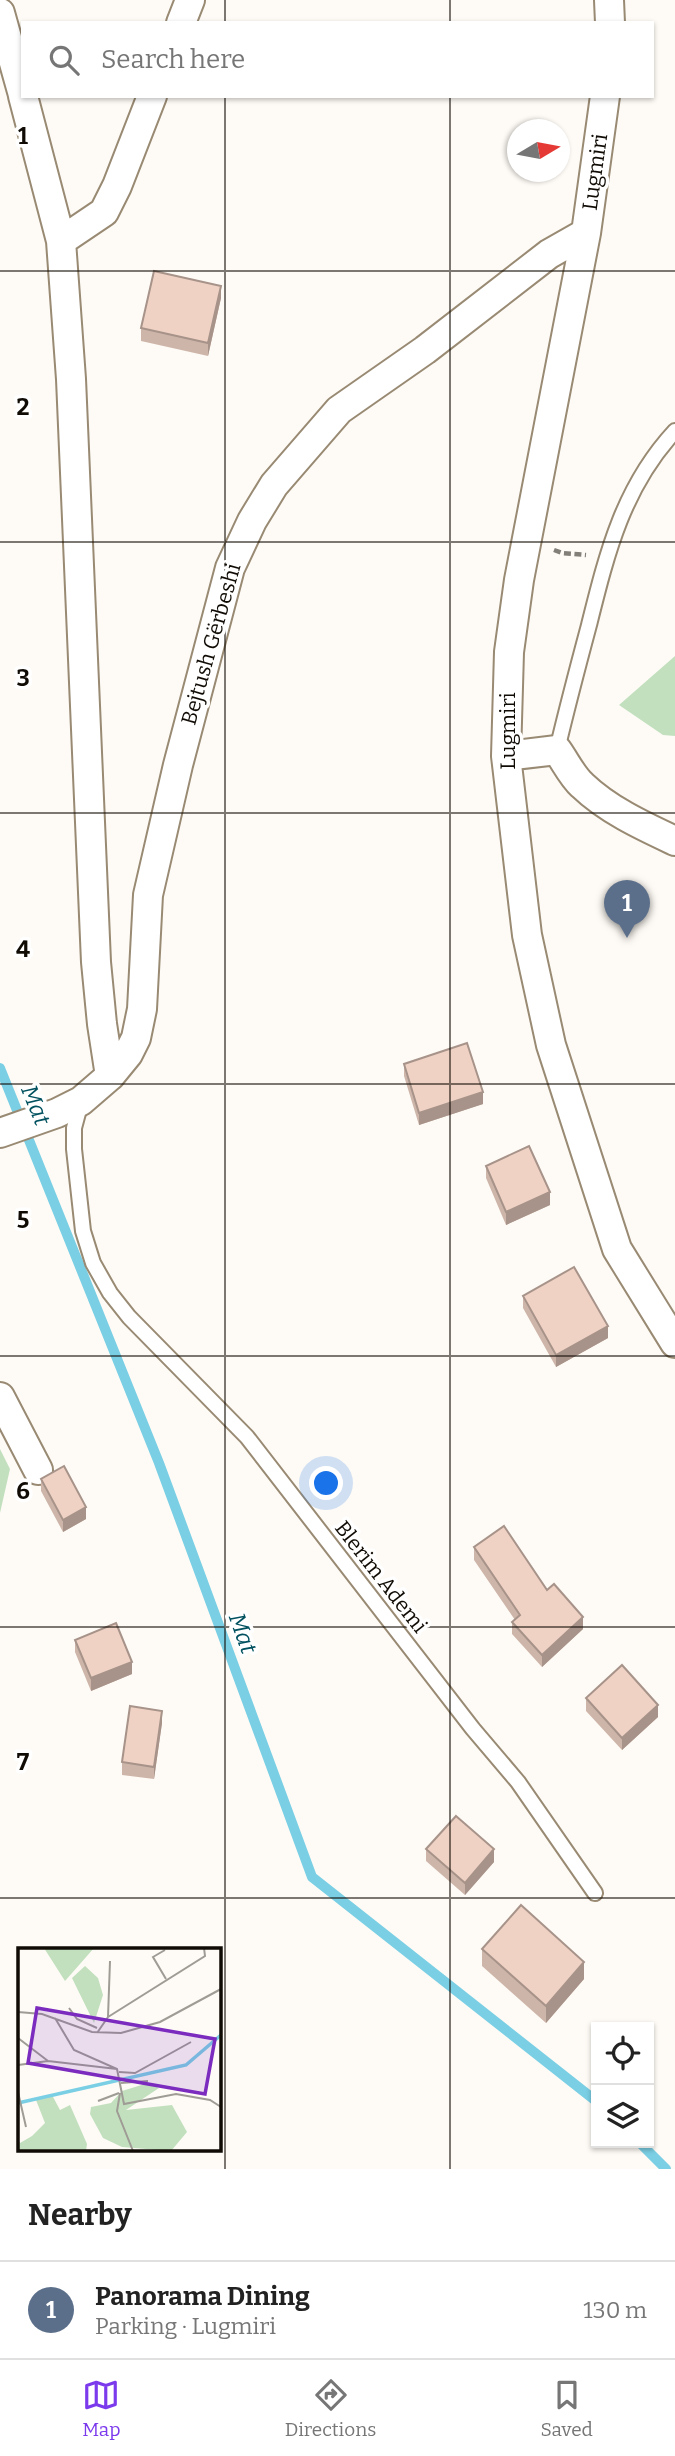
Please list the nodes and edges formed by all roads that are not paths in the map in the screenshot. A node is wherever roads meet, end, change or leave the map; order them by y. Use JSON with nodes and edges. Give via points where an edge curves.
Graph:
{"nodes":[{"id":1,"x":190,"y":0,"type":"edge"},
{"id":2,"x":609,"y":0,"type":"edge"},
{"id":3,"x":0,"y":13,"type":"edge"},
{"id":4,"x":182,"y":21,"type":"edge"},
{"id":5,"x":610,"y":21,"type":"edge"},
{"id":6,"x":21,"y":89,"type":"edge"},
{"id":7,"x":24,"y":98,"type":"edge"},
{"id":8,"x":151,"y":98,"type":"edge"},
{"id":9,"x":605,"y":98,"type":"edge"},
{"id":10,"x":586,"y":233,"type":"junction"},
{"id":11,"x":61,"y":242,"type":"junction"},
{"id":12,"x":675,"y":431,"type":"edge"},
{"id":13,"x":557,"y":750,"type":"junction"},
{"id":14,"x":506,"y":755,"type":"junction"},
{"id":15,"x":675,"y":841,"type":"edge"},
{"id":16,"x":110,"y":1076,"type":"junction"},
{"id":17,"x":69,"y":1107,"type":"junction"},
{"id":18,"x":0,"y":1133,"type":"edge"},
{"id":19,"x":675,"y":1343,"type":"edge"},
{"id":20,"x":0,"y":1397,"type":"edge"},
{"id":21,"x":38,"y":1470,"type":"dead end"},
{"id":22,"x":595,"y":1893,"type":"dead end"}],
"edges":[{"from":1,"to":4,"type":"street"},
{"from":2,"to":5,"type":"street"},
{"from":3,"to":6,"type":"street"},
{"from":7,"to":11,"type":"street"},
{"from":8,"to":11,"type":"street","via":[[104,212]]},
{"from":9,"to":10,"type":"street","name":"Lugmiri"},
{"from":10,"to":14,"type":"street","name":"Lugmiri","via":[[509,652]]},
{"from":10,"to":16,"type":"street","name":"Bejtush Gërbeshi","via":[[549,254],[425,351],[339,410],[274,485],[252,521],[230,568],[148,895],[142,1009],[136,1038]]},
{"from":11,"to":16,"type":"street","via":[[96,962]]},
{"from":12,"to":13,"type":"lane","via":[[641,473],[606,556]]},
{"from":13,"to":14,"type":"street"},
{"from":13,"to":15,"type":"street","via":[[580,784],[636,822]]},
{"from":14,"to":19,"type":"street","name":"Lugmiri","via":[[527,935],[551,1045],[617,1249]]},
{"from":16,"to":17,"type":"street","name":"Bejtush Gërbeshi"},
{"from":17,"to":18,"type":"street","name":"Bejtush Gërbeshi"},
{"from":17,"to":22,"type":"lane","name":"Blerim Ademi","via":[[83,1231],[93,1263],[110,1293],[247,1437],[518,1782]]},
{"from":20,"to":21,"type":"street"}]}
